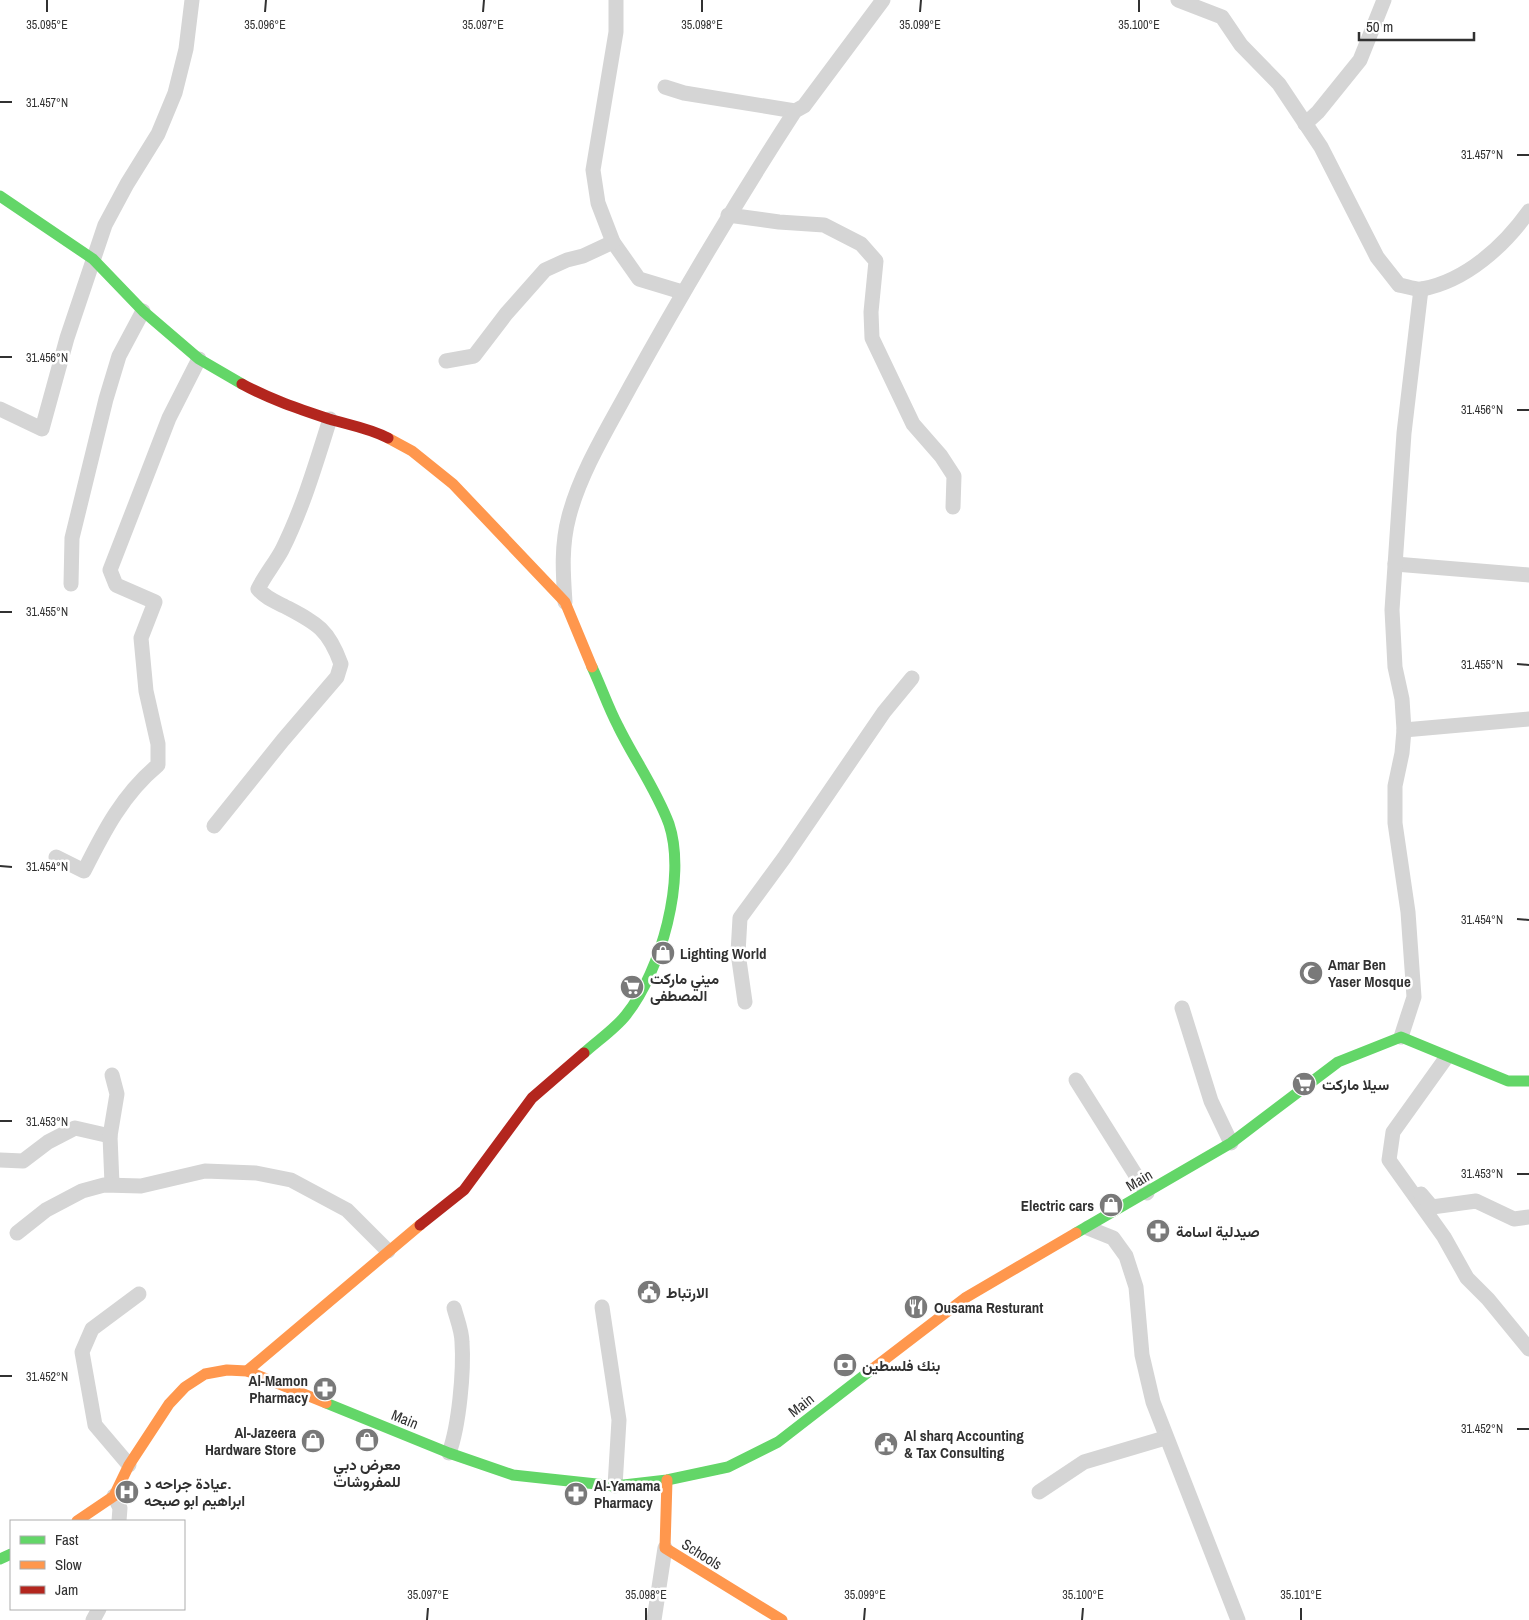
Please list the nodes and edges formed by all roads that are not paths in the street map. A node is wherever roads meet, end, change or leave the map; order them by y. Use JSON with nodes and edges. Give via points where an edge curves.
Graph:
{"nodes":[{"id":1,"x":192,"y":0,"type":"edge"},
{"id":2,"x":616,"y":0,"type":"edge"},
{"id":3,"x":883,"y":0,"type":"edge"},
{"id":4,"x":1178,"y":0,"type":"edge"},
{"id":5,"x":1384,"y":0,"type":"edge"},
{"id":6,"x":664,"y":87,"type":"dead end"},
{"id":7,"x":795,"y":112,"type":"junction"},
{"id":8,"x":1305,"y":124,"type":"junction"},
{"id":9,"x":0,"y":196,"type":"edge"},
{"id":10,"x":1529,"y":211,"type":"edge"},
{"id":11,"x":728,"y":215,"type":"junction"},
{"id":12,"x":613,"y":242,"type":"junction"},
{"id":13,"x":93,"y":259,"type":"junction"},
{"id":14,"x":1421,"y":289,"type":"junction"},
{"id":15,"x":682,"y":292,"type":"junction"},
{"id":16,"x":143,"y":311,"type":"junction"},
{"id":17,"x":199,"y":359,"type":"junction"},
{"id":18,"x":446,"y":361,"type":"dead end"},
{"id":19,"x":0,"y":409,"type":"edge"},
{"id":20,"x":330,"y":419,"type":"junction"},
{"id":21,"x":952,"y":507,"type":"dead end"},
{"id":22,"x":1395,"y":564,"type":"junction"},
{"id":23,"x":1529,"y":574,"type":"edge"},
{"id":24,"x":71,"y":584,"type":"dead end"},
{"id":25,"x":565,"y":602,"type":"junction"},
{"id":26,"x":912,"y":678,"type":"dead end"},
{"id":27,"x":1529,"y":719,"type":"edge"},
{"id":28,"x":1404,"y":730,"type":"junction"},
{"id":29,"x":214,"y":826,"type":"dead end"},
{"id":30,"x":56,"y":857,"type":"dead end"},
{"id":31,"x":745,"y":1002,"type":"dead end"},
{"id":32,"x":1182,"y":1008,"type":"dead end"},
{"id":33,"x":1401,"y":1038,"type":"junction"},
{"id":34,"x":1446,"y":1058,"type":"junction"},
{"id":35,"x":112,"y":1075,"type":"dead end"},
{"id":36,"x":1076,"y":1080,"type":"dead end"},
{"id":37,"x":1529,"y":1081,"type":"edge"},
{"id":38,"x":110,"y":1136,"type":"junction"},
{"id":39,"x":1231,"y":1143,"type":"junction"},
{"id":40,"x":0,"y":1160,"type":"edge"},
{"id":41,"x":1389,"y":1160,"type":"junction"},
{"id":42,"x":112,"y":1184,"type":"junction"},
{"id":43,"x":1147,"y":1193,"type":"junction"},
{"id":44,"x":1529,"y":1218,"type":"edge"},
{"id":45,"x":1088,"y":1228,"type":"junction"},
{"id":46,"x":17,"y":1233,"type":"dead end"},
{"id":47,"x":388,"y":1251,"type":"junction"},
{"id":48,"x":139,"y":1294,"type":"dead end"},
{"id":49,"x":602,"y":1307,"type":"dead end"},
{"id":50,"x":454,"y":1308,"type":"dead end"},
{"id":51,"x":1529,"y":1349,"type":"edge"},
{"id":52,"x":247,"y":1371,"type":"junction"},
{"id":53,"x":1166,"y":1438,"type":"junction"},
{"id":54,"x":449,"y":1453,"type":"junction"},
{"id":55,"x":129,"y":1464,"type":"junction"},
{"id":56,"x":667,"y":1480,"type":"junction"},
{"id":57,"x":615,"y":1486,"type":"junction"},
{"id":58,"x":1039,"y":1492,"type":"dead end"},
{"id":59,"x":114,"y":1496,"type":"junction"},
{"id":60,"x":78,"y":1520,"type":"edge"},
{"id":61,"x":119,"y":1520,"type":"edge"},
{"id":62,"x":666,"y":1548,"type":"junction"},
{"id":63,"x":654,"y":1620,"type":"edge"},
{"id":64,"x":782,"y":1620,"type":"edge"},
{"id":65,"x":1238,"y":1620,"type":"edge"}],
"edges":[{"from":1,"to":13,"type":"street","via":[[186,49],[168,114],[116,204]]},
{"from":2,"to":12,"type":"street","via":[[616,32],[593,170],[598,203]]},
{"from":3,"to":7,"type":"street","via":[[804,106]]},
{"from":4,"to":8,"type":"street","via":[[1222,17],[1241,45],[1279,84]]},
{"from":5,"to":8,"type":"street","via":[[1360,60]]},
{"from":6,"to":7,"type":"street"},
{"from":7,"to":11,"type":"street"},
{"from":8,"to":14,"type":"street","via":[[1330,164],[1377,257],[1399,285]]},
{"from":9,"to":13,"type":"street"},
{"from":10,"to":14,"type":"street","via":[[1494,252],[1454,278]]},
{"from":11,"to":15,"type":"street"},
{"from":11,"to":21,"type":"street","via":[[824,225],[861,244],[876,260],[872,338],[913,424],[954,476]]},
{"from":12,"to":15,"type":"street","via":[[639,279]]},
{"from":12,"to":18,"type":"street","via":[[546,270],[474,356]]},
{"from":13,"to":16,"type":"street"},
{"from":13,"to":19,"type":"street","via":[[42,429]]},
{"from":14,"to":22,"type":"street","via":[[1405,423]]},
{"from":15,"to":25,"type":"street","via":[[585,472],[572,507],[561,558]]},
{"from":16,"to":17,"type":"street"},
{"from":16,"to":24,"type":"street","via":[[119,356],[106,399],[72,538]]},
{"from":17,"to":20,"type":"street","via":[[260,394]]},
{"from":17,"to":30,"type":"street","via":[[169,418],[110,570],[116,585],[154,602],[142,638],[146,692],[158,744],[158,765],[142,778],[112,817],[84,872]]},
{"from":20,"to":25,"type":"street","via":[[371,429],[412,451],[453,484]]},
{"from":20,"to":29,"type":"street","via":[[306,495],[281,552],[258,589],[265,597],[318,625],[334,643],[342,664],[337,677]]},
{"from":22,"to":23,"type":"street"},
{"from":22,"to":28,"type":"street","via":[[1393,639]]},
{"from":25,"to":47,"type":"street","via":[[617,724],[669,825],[674,852],[673,880],[665,932],[653,967],[625,1018],[532,1098],[464,1190]]},
{"from":26,"to":31,"type":"street","via":[[884,712],[740,918],[738,953]]},
{"from":27,"to":28,"type":"street"},
{"from":28,"to":33,"type":"street","via":[[1396,786],[1395,823],[1408,912],[1414,997]]},
{"from":32,"to":39,"type":"street","via":[[1212,1101]]},
{"from":33,"to":34,"type":"street"},
{"from":33,"to":39,"type":"street","name":"Main","via":[[1338,1062]]},
{"from":34,"to":37,"type":"street","via":[[1508,1081]]},
{"from":34,"to":41,"type":"street","via":[[1393,1132]]},
{"from":35,"to":38,"type":"street","via":[[117,1094]]},
{"from":36,"to":43,"type":"street"},
{"from":38,"to":40,"type":"street","via":[[75,1128],[23,1160]]},
{"from":38,"to":42,"type":"street"},
{"from":39,"to":43,"type":"street","name":"Main"},
{"from":41,"to":44,"type":"street","via":[[1432,1207],[1476,1200],[1514,1219]]},
{"from":41,"to":51,"type":"street","via":[[1444,1237],[1467,1278]]},
{"from":42,"to":46,"type":"street","via":[[82,1191],[46,1210]]},
{"from":42,"to":47,"type":"street","via":[[141,1186],[204,1171],[256,1173],[290,1180],[347,1210]]},
{"from":43,"to":45,"type":"street","name":"Main"},
{"from":45,"to":53,"type":"street","via":[[1114,1238],[1126,1256],[1132,1274],[1147,1379]]},
{"from":45,"to":56,"type":"street","name":"Main","via":[[965,1298],[778,1442],[728,1467]]},
{"from":47,"to":52,"type":"street"},
{"from":48,"to":55,"type":"street","via":[[92,1329],[82,1352],[95,1425]]},
{"from":49,"to":57,"type":"street","via":[[619,1420]]},
{"from":50,"to":54,"type":"street","via":[[462,1341],[459,1405]]},
{"from":52,"to":54,"type":"street","name":"Main"},
{"from":52,"to":55,"type":"street","name":"Main","via":[[205,1374],[185,1387],[169,1404]]},
{"from":53,"to":58,"type":"street","via":[[1084,1462]]},
{"from":53,"to":65,"type":"street"},
{"from":54,"to":57,"type":"street","name":"Main","via":[[513,1475]]},
{"from":55,"to":59,"type":"street","name":"Main"},
{"from":56,"to":57,"type":"street","name":"Main"},
{"from":56,"to":62,"type":"street","name":"Schools"},
{"from":59,"to":60,"type":"street"},
{"from":59,"to":61,"type":"street","via":[[120,1508]]},
{"from":62,"to":63,"type":"street"},
{"from":62,"to":64,"type":"street","name":"Schools"}]}
